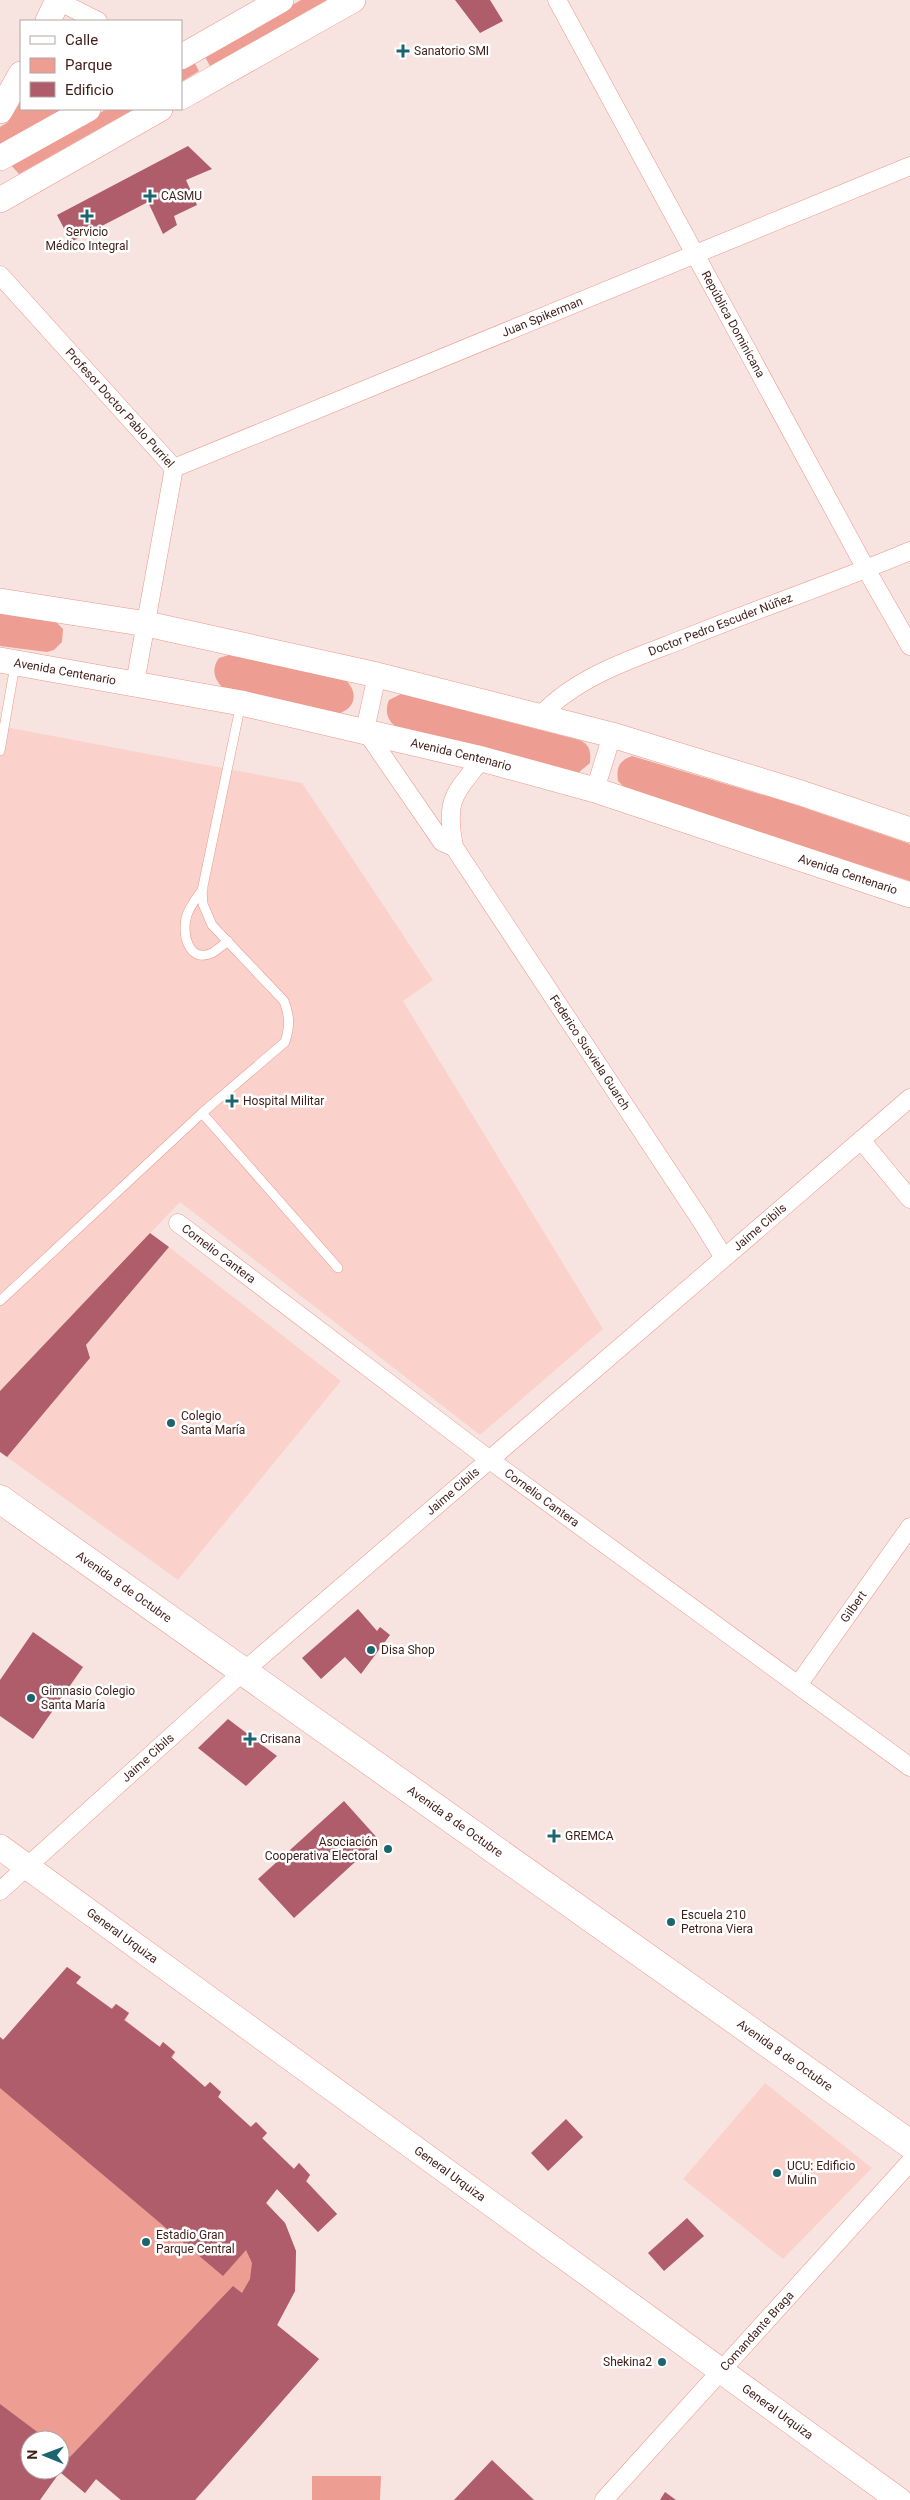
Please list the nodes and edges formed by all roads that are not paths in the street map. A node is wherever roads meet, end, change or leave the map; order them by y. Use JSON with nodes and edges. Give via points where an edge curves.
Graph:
{"nodes":[{"id":1,"x":281,"y":0,"type":"edge"},
{"id":2,"x":353,"y":0,"type":"edge"},
{"id":3,"x":557,"y":0,"type":"edge"},
{"id":4,"x":55,"y":6,"type":"edge"},
{"id":5,"x":95,"y":20,"type":"edge"},
{"id":6,"x":182,"y":56,"type":"edge"},
{"id":7,"x":20,"y":76,"type":"edge"},
{"id":8,"x":182,"y":96,"type":"edge"},
{"id":9,"x":86,"y":110,"type":"edge"},
{"id":10,"x":158,"y":110,"type":"edge"},
{"id":11,"x":0,"y":111,"type":"edge"},
{"id":12,"x":0,"y":158,"type":"edge"},
{"id":13,"x":910,"y":166,"type":"edge"},
{"id":14,"x":0,"y":200,"type":"edge"},
{"id":15,"x":695,"y":254,"type":"junction"},
{"id":16,"x":0,"y":275,"type":"edge"},
{"id":17,"x":174,"y":468,"type":"junction"},
{"id":18,"x":910,"y":551,"type":"edge"},
{"id":19,"x":866,"y":569,"type":"junction"},
{"id":20,"x":0,"y":600,"type":"edge"},
{"id":21,"x":146,"y":624,"type":"junction"},
{"id":22,"x":910,"y":646,"type":"edge"},
{"id":23,"x":8,"y":662,"type":"edge"},
{"id":24,"x":377,"y":675,"type":"junction"},
{"id":25,"x":135,"y":683,"type":"junction"},
{"id":26,"x":241,"y":703,"type":"junction"},
{"id":27,"x":540,"y":716,"type":"junction"},
{"id":28,"x":365,"y":730,"type":"junction"},
{"id":29,"x":612,"y":735,"type":"junction"},
{"id":30,"x":0,"y":751,"type":"edge"},
{"id":31,"x":482,"y":759,"type":"junction"},
{"id":32,"x":595,"y":790,"type":"junction"},
{"id":33,"x":910,"y":830,"type":"edge"},
{"id":34,"x":454,"y":847,"type":"junction"},
{"id":35,"x":203,"y":888,"type":"junction"},
{"id":36,"x":910,"y":895,"type":"edge"},
{"id":37,"x":228,"y":942,"type":"junction"},
{"id":38,"x":910,"y":1098,"type":"edge"},
{"id":39,"x":202,"y":1113,"type":"junction"},
{"id":40,"x":861,"y":1140,"type":"junction"},
{"id":41,"x":910,"y":1199,"type":"edge"},
{"id":42,"x":178,"y":1223,"type":"dead end"},
{"id":43,"x":724,"y":1258,"type":"junction"},
{"id":44,"x":338,"y":1268,"type":"dead end"},
{"id":45,"x":0,"y":1300,"type":"edge"},
{"id":46,"x":490,"y":1460,"type":"junction"},
{"id":47,"x":0,"y":1498,"type":"edge"},
{"id":48,"x":910,"y":1528,"type":"edge"},
{"id":49,"x":244,"y":1671,"type":"junction"},
{"id":50,"x":798,"y":1685,"type":"junction"},
{"id":51,"x":910,"y":1767,"type":"edge"},
{"id":52,"x":0,"y":1847,"type":"edge"},
{"id":53,"x":28,"y":1867,"type":"junction"},
{"id":54,"x":0,"y":1892,"type":"edge"},
{"id":55,"x":910,"y":2144,"type":"edge"},
{"id":56,"x":910,"y":2162,"type":"edge"},
{"id":57,"x":720,"y":2371,"type":"junction"},
{"id":58,"x":604,"y":2500,"type":"edge"},
{"id":59,"x":899,"y":2500,"type":"edge"}],
"edges":[{"from":1,"to":6,"type":"street"},
{"from":2,"to":8,"type":"street"},
{"from":3,"to":15,"type":"street","name":"República Dominicana"},
{"from":4,"to":5,"type":"street"},
{"from":7,"to":11,"type":"street"},
{"from":9,"to":12,"type":"street"},
{"from":10,"to":14,"type":"street"},
{"from":13,"to":15,"type":"street","name":"Juan Spikerman"},
{"from":15,"to":17,"type":"street","name":"Juan Spikerman"},
{"from":15,"to":19,"type":"street","name":"República Dominicana"},
{"from":16,"to":17,"type":"street","name":"Profesor Doctor Pablo Purriel"},
{"from":17,"to":21,"type":"street","name":"Profesor Doctor Pablo Purriel"},
{"from":18,"to":19,"type":"street","name":"Doctor Pedro Escuder Núñez"},
{"from":19,"to":22,"type":"street","name":"República Dominicana"},
{"from":19,"to":27,"type":"street","name":"Doctor Pedro Escuder Núñez","via":[[704,630],[584,680],[554,701]]},
{"from":20,"to":21,"type":"street"},
{"from":21,"to":24,"type":"street"},
{"from":21,"to":25,"type":"street","name":"Profesor Doctor Pablo Purriel"},
{"from":23,"to":25,"type":"street","name":"Avenida Centenario"},
{"from":23,"to":30,"type":"lane"},
{"from":24,"to":27,"type":"street"},
{"from":24,"to":28,"type":"street"},
{"from":25,"to":26,"type":"street","name":"Avenida Centenario"},
{"from":26,"to":28,"type":"street","name":"Avenida Centenario"},
{"from":26,"to":35,"type":"lane"},
{"from":27,"to":29,"type":"street"},
{"from":28,"to":31,"type":"street","name":"Avenida Centenario"},
{"from":28,"to":34,"type":"street","name":"Federico Susviela Guarch","via":[[442,842]]},
{"from":29,"to":32,"type":"street"},
{"from":29,"to":33,"type":"street"},
{"from":31,"to":32,"type":"street","name":"Avenida Centenario"},
{"from":31,"to":34,"type":"street","name":"Federico Susviela Guarch","via":[[454,795],[450,815]]},
{"from":32,"to":36,"type":"street","name":"Avenida Centenario"},
{"from":34,"to":43,"type":"street","name":"Federico Susviela Guarch"},
{"from":35,"to":37,"type":"lane","via":[[206,916]]},
{"from":35,"to":37,"type":"lane","via":[[184,926],[189,948],[194,954],[201,955],[211,953]]},
{"from":37,"to":39,"type":"lane","via":[[284,1002],[290,1027],[285,1042]]},
{"from":38,"to":40,"type":"street","name":"Jaime Cibils"},
{"from":39,"to":44,"type":"lane"},
{"from":39,"to":45,"type":"lane"},
{"from":40,"to":41,"type":"street"},
{"from":40,"to":43,"type":"street","name":"Jaime Cibils"},
{"from":42,"to":46,"type":"street","name":"Cornelio Cantera"},
{"from":43,"to":46,"type":"street","name":"Jaime Cibils"},
{"from":46,"to":49,"type":"street","name":"Jaime Cibils"},
{"from":46,"to":50,"type":"street","name":"Cornelio Cantera"},
{"from":47,"to":49,"type":"main road","name":"Avenida 8 de Octubre"},
{"from":48,"to":50,"type":"street","name":"Gilbert"},
{"from":49,"to":53,"type":"street","name":"Jaime Cibils"},
{"from":49,"to":55,"type":"main road","name":"Avenida 8 de Octubre"},
{"from":50,"to":51,"type":"street","name":"Cornelio Cantera"},
{"from":52,"to":53,"type":"street","name":"General Urquiza"},
{"from":53,"to":54,"type":"street","name":"Jaime Cibils"},
{"from":53,"to":57,"type":"street","name":"General Urquiza"},
{"from":56,"to":57,"type":"street","name":"Comandante Braga"},
{"from":57,"to":58,"type":"street","name":"Comandante Braga"},
{"from":57,"to":59,"type":"street","name":"General Urquiza"}]}
